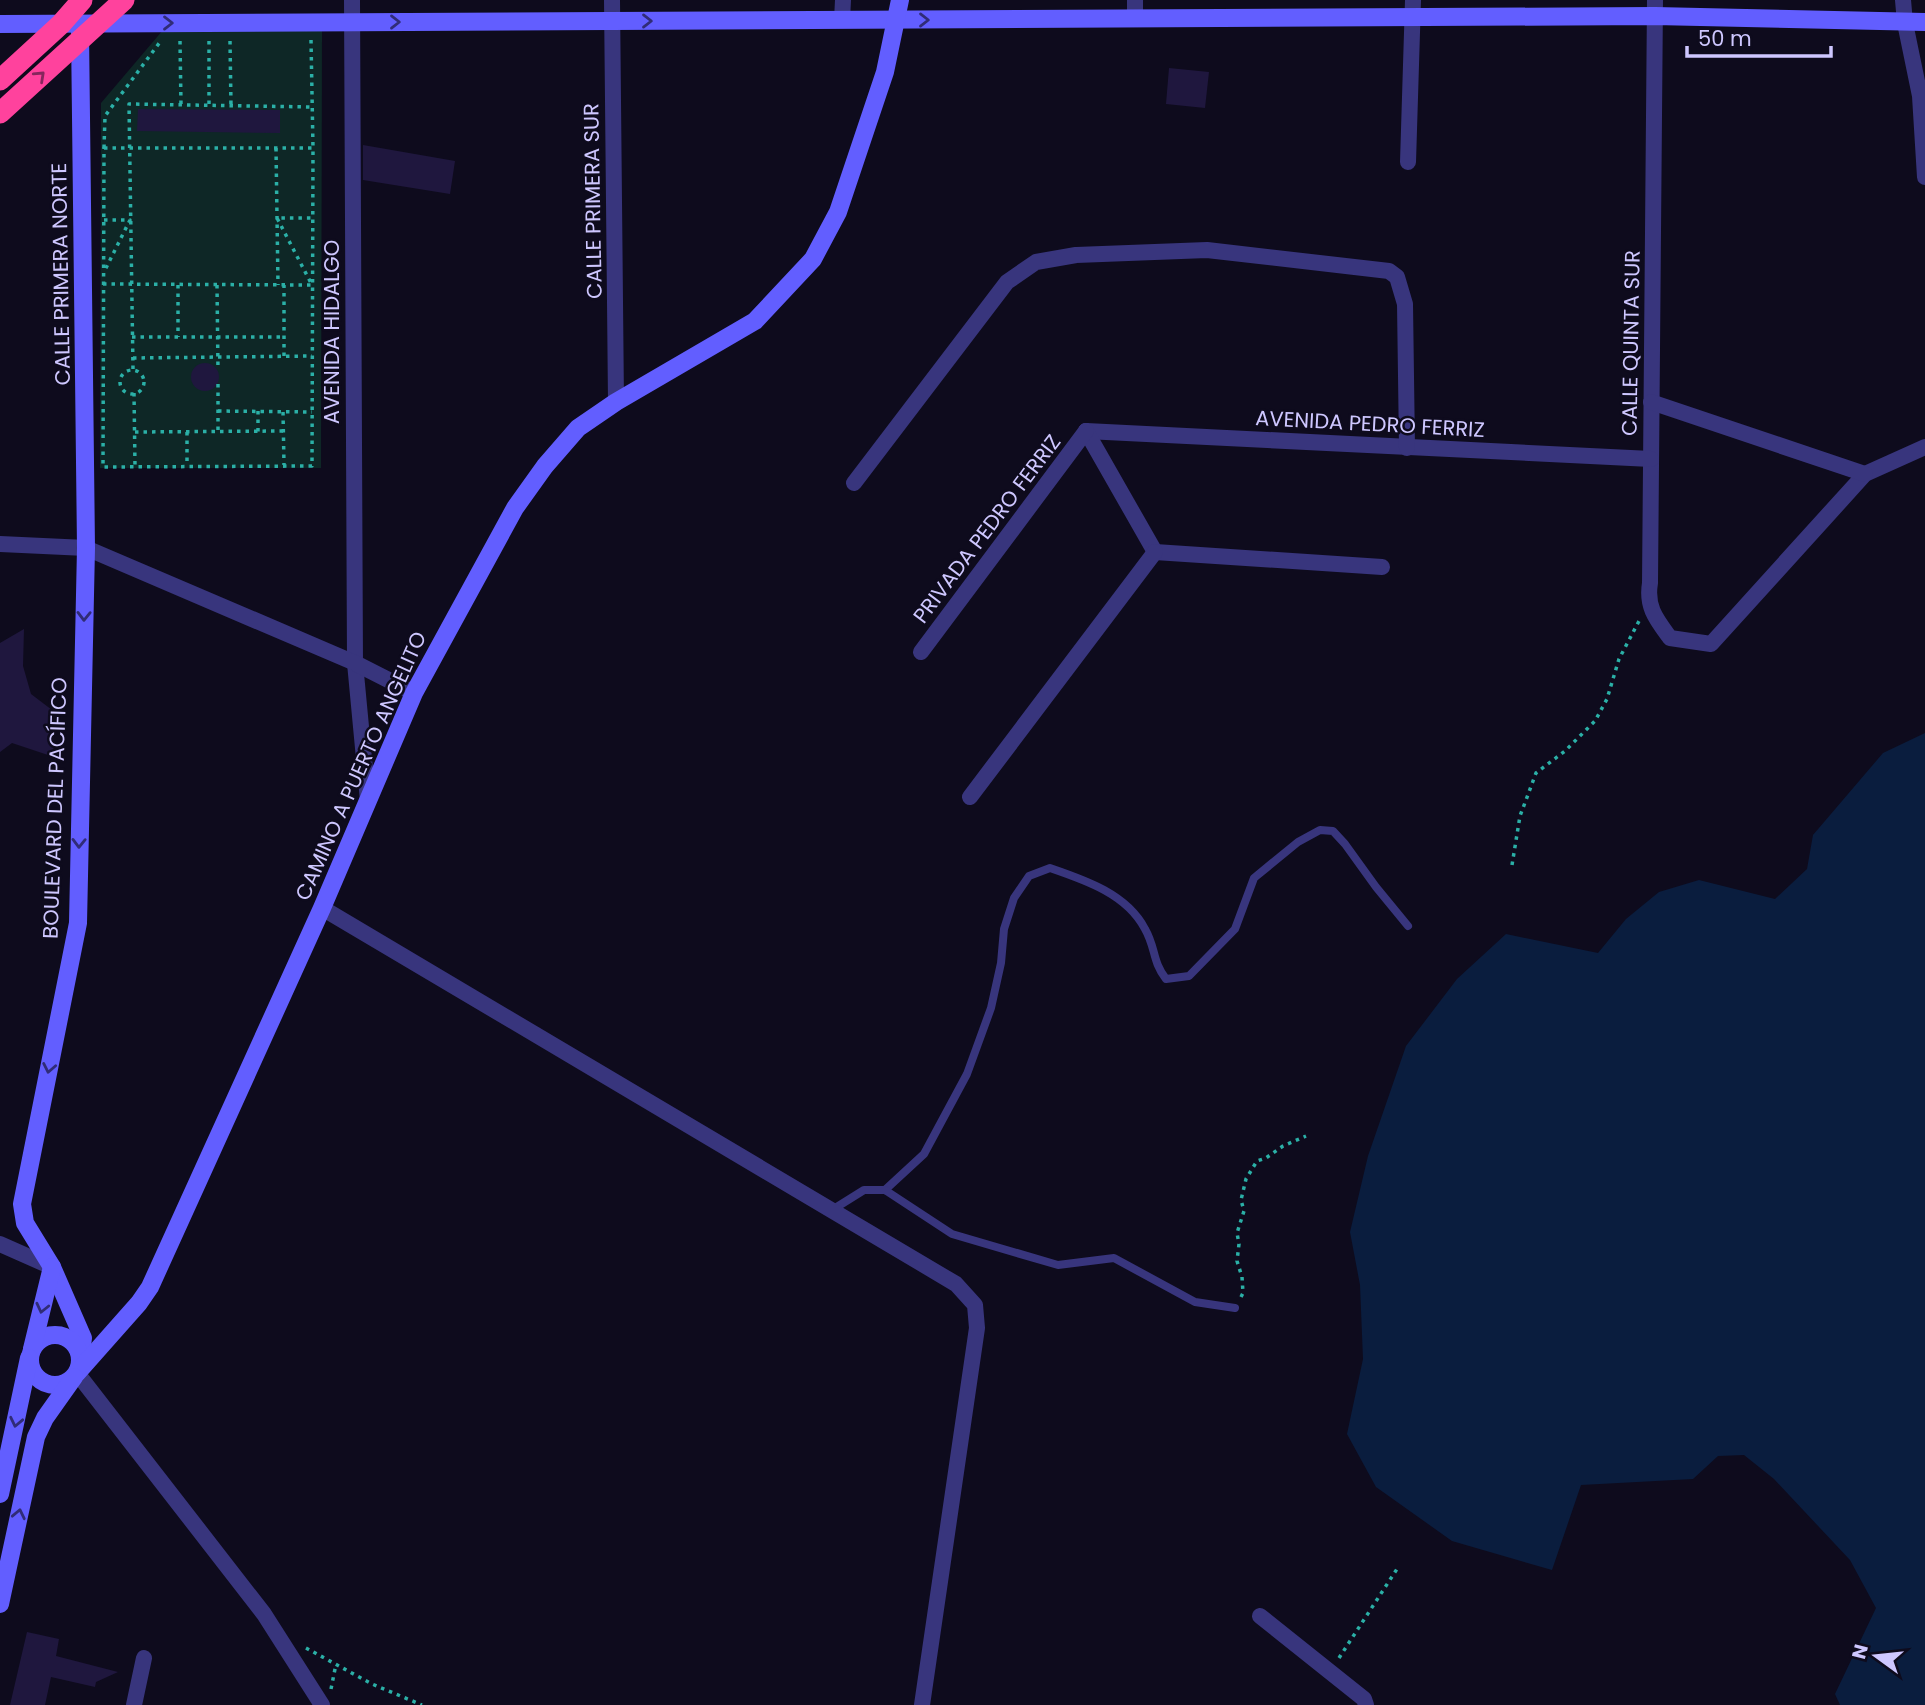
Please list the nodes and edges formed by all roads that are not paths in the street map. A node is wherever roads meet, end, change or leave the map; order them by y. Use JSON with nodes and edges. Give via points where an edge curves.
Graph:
{"nodes":[{"id":1,"x":124,"y":0,"type":"edge"},
{"id":2,"x":352,"y":0,"type":"edge"},
{"id":3,"x":612,"y":0,"type":"edge"},
{"id":4,"x":844,"y":0,"type":"edge"},
{"id":5,"x":900,"y":0,"type":"edge"},
{"id":6,"x":1135,"y":0,"type":"edge"},
{"id":7,"x":1903,"y":0,"type":"edge"},
{"id":8,"x":1655,"y":8,"type":"edge"},
{"id":9,"x":1414,"y":9,"type":"edge"},
{"id":10,"x":80,"y":16,"type":"edge"},
{"id":11,"x":1135,"y":18,"type":"junction"},
{"id":12,"x":842,"y":20,"type":"junction"},
{"id":13,"x":897,"y":20,"type":"junction"},
{"id":14,"x":352,"y":22,"type":"junction"},
{"id":15,"x":612,"y":22,"type":"junction"},
{"id":16,"x":1925,"y":22,"type":"edge"},
{"id":17,"x":1905,"y":23,"type":"junction"},
{"id":18,"x":0,"y":24,"type":"edge"},
{"id":19,"x":0,"y":80,"type":"edge"},
{"id":20,"x":0,"y":113,"type":"edge"},
{"id":21,"x":1408,"y":162,"type":"dead end"},
{"id":22,"x":1925,"y":177,"type":"edge"},
{"id":23,"x":616,"y":402,"type":"junction"},
{"id":24,"x":1651,"y":402,"type":"junction"},
{"id":25,"x":1086,"y":431,"type":"junction"},
{"id":26,"x":1925,"y":447,"type":"edge"},
{"id":27,"x":1407,"y":448,"type":"junction"},
{"id":28,"x":1651,"y":459,"type":"junction"},
{"id":29,"x":1865,"y":474,"type":"junction"},
{"id":30,"x":854,"y":483,"type":"dead end"},
{"id":31,"x":0,"y":544,"type":"edge"},
{"id":32,"x":86,"y":548,"type":"junction"},
{"id":33,"x":1155,"y":552,"type":"junction"},
{"id":34,"x":1382,"y":567,"type":"dead end"},
{"id":35,"x":921,"y":652,"type":"dead end"},
{"id":36,"x":355,"y":663,"type":"junction"},
{"id":37,"x":414,"y":692,"type":"junction"},
{"id":38,"x":970,"y":797,"type":"dead end"},
{"id":39,"x":368,"y":802,"type":"junction"},
{"id":40,"x":322,"y":908,"type":"junction"},
{"id":41,"x":1408,"y":926,"type":"dead end"},
{"id":42,"x":885,"y":1190,"type":"junction"},
{"id":43,"x":832,"y":1210,"type":"junction"},
{"id":44,"x":0,"y":1244,"type":"edge"},
{"id":45,"x":52,"y":1267,"type":"junction"},
{"id":46,"x":1235,"y":1308,"type":"road end"},
{"id":47,"x":59,"y":1335,"type":"junction"},
{"id":48,"x":83,"y":1338,"type":"junction"},
{"id":49,"x":106,"y":1341,"type":"junction"},
{"id":50,"x":31,"y":1352,"type":"junction"},
{"id":51,"x":77,"y":1371,"type":"junction"},
{"id":52,"x":2,"y":1474,"type":"edge"},
{"id":53,"x":0,"y":1494,"type":"edge"},
{"id":54,"x":0,"y":1604,"type":"edge"},
{"id":55,"x":1260,"y":1616,"type":"dead end"},
{"id":56,"x":144,"y":1658,"type":"dead end"},
{"id":57,"x":327,"y":1698,"type":"edge"},
{"id":58,"x":134,"y":1705,"type":"edge"},
{"id":59,"x":922,"y":1705,"type":"edge"},
{"id":60,"x":1366,"y":1705,"type":"edge"}],
"edges":[{"from":1,"to":10,"type":"highway"},
{"from":2,"to":14,"type":"street","name":"AVENIDA HIDALGO"},
{"from":3,"to":15,"type":"street","name":"CALLE PRIMERA SUR"},
{"from":4,"to":12,"type":"street"},
{"from":5,"to":13,"type":"street","name":"CAMINO A PUERTO ANGELITO"},
{"from":6,"to":11,"type":"street"},
{"from":7,"to":17,"type":"street"},
{"from":8,"to":9,"type":"street"},
{"from":8,"to":17,"type":"street"},
{"from":8,"to":24,"type":"street","name":"CALLE QUINTA SUR"},
{"from":9,"to":11,"type":"street"},
{"from":9,"to":21,"type":"street"},
{"from":10,"to":14,"type":"street","one_way":true},
{"from":10,"to":18,"type":"street"},
{"from":10,"to":19,"type":"highway"},
{"from":20,"to":10,"type":"highway","one_way":true},
{"from":10,"to":32,"type":"street","name":"CALLE PRIMERA NORTE"},
{"from":13,"to":11,"type":"street","one_way":true},
{"from":12,"to":13,"type":"street"},
{"from":15,"to":12,"type":"street","one_way":true},
{"from":13,"to":23,"type":"street","name":"CAMINO A PUERTO ANGELITO","via":[[886,72],[838,212],[813,259],[755,321]]},
{"from":14,"to":15,"type":"street","one_way":true},
{"from":14,"to":36,"type":"street","name":"AVENIDA HIDALGO"},
{"from":15,"to":23,"type":"street","name":"CALLE PRIMERA SUR"},
{"from":16,"to":17,"type":"street"},
{"from":17,"to":22,"type":"street","via":[[1920,96]]},
{"from":23,"to":37,"type":"street","name":"CAMINO A PUERTO ANGELITO","via":[[578,428],[515,509]]},
{"from":24,"to":28,"type":"street","name":"CALLE QUINTA SUR"},
{"from":24,"to":29,"type":"street"},
{"from":25,"to":27,"type":"street","name":"AVENIDA PEDRO FERRIZ"},
{"from":25,"to":33,"type":"street"},
{"from":25,"to":35,"type":"street","name":"PRIVADA PEDRO FERRIZ"},
{"from":26,"to":29,"type":"street"},
{"from":27,"to":28,"type":"street","name":"AVENIDA PEDRO FERRIZ"},
{"from":27,"to":30,"type":"street","via":[[1405,304],[1397,277],[1389,271],[1207,250],[1076,255],[1036,262],[1007,282]]},
{"from":28,"to":29,"type":"street","name":"CALLE QUINTA SUR","via":[[1650,610],[1670,638],[1711,644]]},
{"from":31,"to":32,"type":"street"},
{"from":32,"to":36,"type":"street"},
{"from":32,"to":45,"type":"street","name":"BOULEVARD DEL PACÍFICO","one_way":true,"via":[[78,923],[22,1204],[25,1223]]},
{"from":33,"to":34,"type":"street"},
{"from":33,"to":38,"type":"street"},
{"from":36,"to":37,"type":"street"},
{"from":36,"to":39,"type":"street","name":"AVENIDA HIDALGO"},
{"from":37,"to":39,"type":"street","name":"CAMINO A PUERTO ANGELITO"},
{"from":39,"to":40,"type":"street","name":"CAMINO A PUERTO ANGELITO"},
{"from":40,"to":43,"type":"street"},
{"from":40,"to":49,"type":"street","name":"CAMINO A PUERTO ANGELITO","via":[[150,1287]]},
{"from":41,"to":42,"type":"lane","via":[[1345,844],[1327,830],[1298,842],[1254,878],[1235,929],[1189,976],[1166,979],[1156,967],[1145,927],[1124,901],[1049,868],[1029,876],[1014,898],[1004,929],[991,1008],[967,1073],[925,1154]]},
{"from":42,"to":43,"type":"lane","via":[[864,1190]]},
{"from":42,"to":46,"type":"lane","via":[[952,1234],[1058,1265],[1114,1258],[1195,1302]]},
{"from":43,"to":59,"type":"street","via":[[956,1284],[975,1305],[977,1328]]},
{"from":44,"to":45,"type":"street"},
{"from":45,"to":48,"type":"street","name":"BOULEVARD DEL PACÍFICO"},
{"from":45,"to":50,"type":"street","one_way":true},
{"from":47,"to":48,"type":"street"},
{"from":47,"to":50,"type":"street","via":[[44,1338]]},
{"from":47,"to":51,"type":"street","via":[[76,1345]]},
{"from":48,"to":49,"type":"street"},
{"from":48,"to":51,"type":"street"},
{"from":49,"to":51,"type":"street","name":"CAMINO A PUERTO ANGELITO"},
{"from":50,"to":51,"type":"street","via":[[33,1373],[46,1384],[63,1385]]},
{"from":50,"to":52,"type":"street","one_way":true},
{"from":54,"to":51,"type":"street","name":"CAMINO A PUERTO ANGELITO","one_way":true,"via":[[36,1437]]},
{"from":51,"to":57,"type":"street"},
{"from":52,"to":53,"type":"street"},
{"from":55,"to":60,"type":"street"},
{"from":56,"to":58,"type":"street"}]}
